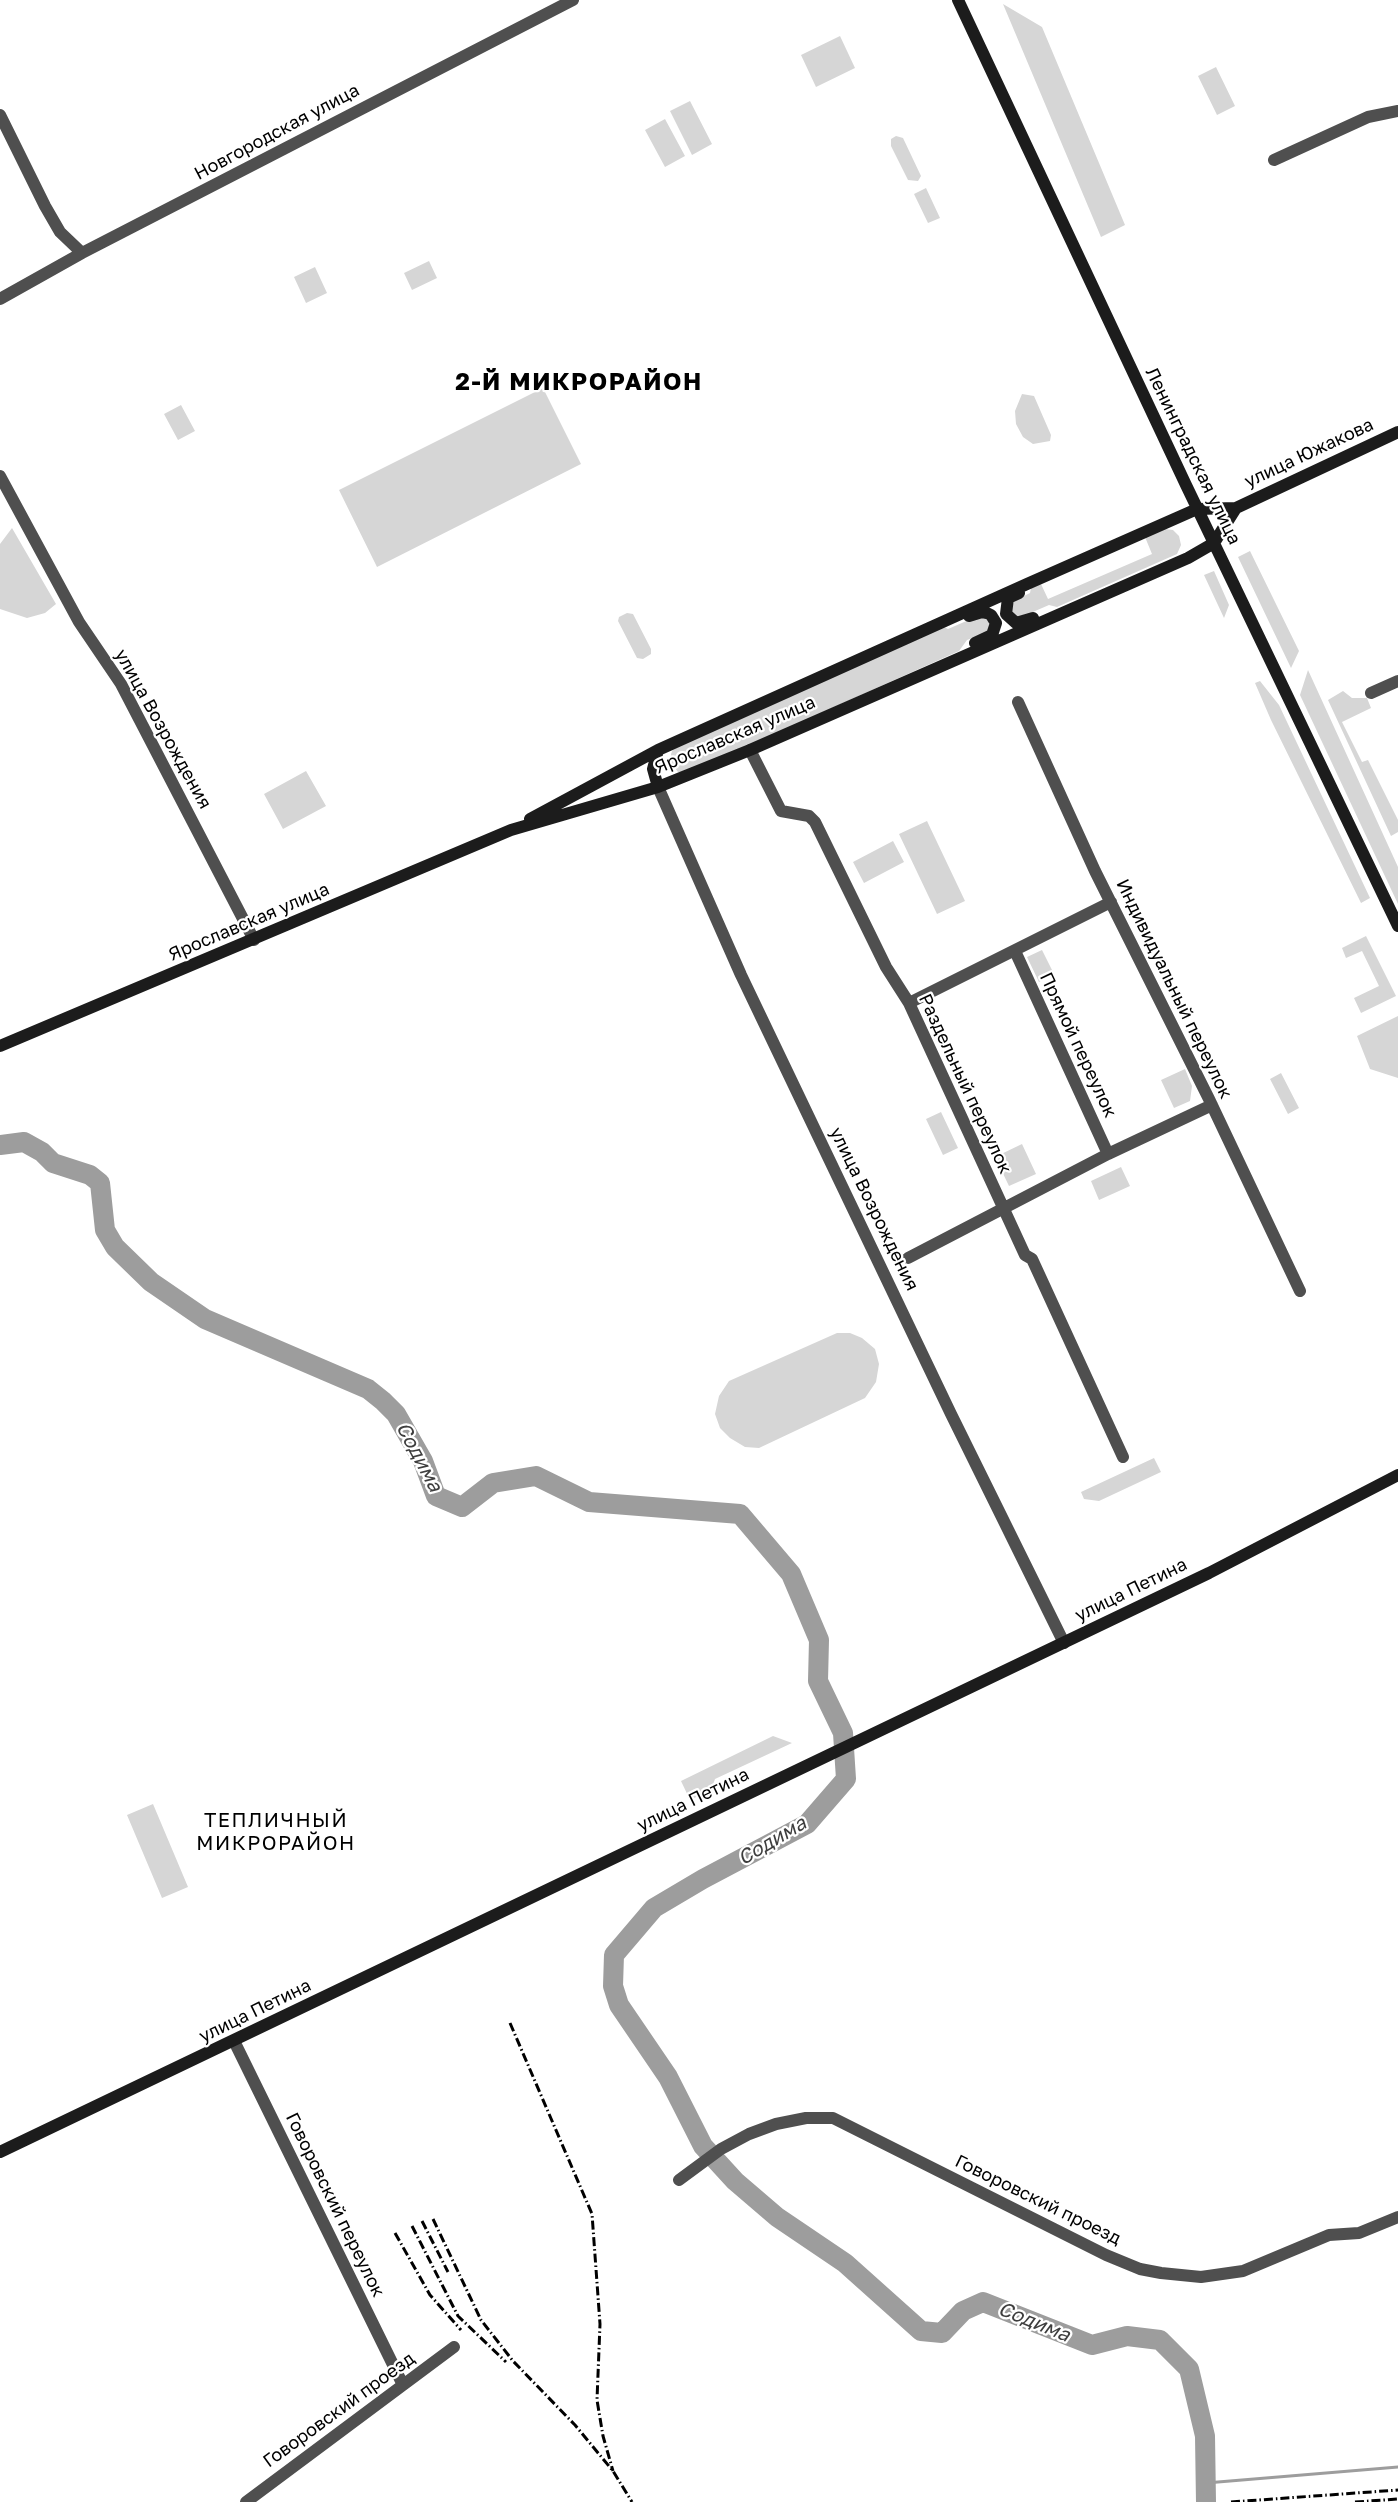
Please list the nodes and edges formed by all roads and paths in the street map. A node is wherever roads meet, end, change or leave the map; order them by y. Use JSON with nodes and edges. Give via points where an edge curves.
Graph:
{"nodes":[{"id":1,"x":573,"y":0,"type":"edge"},
{"id":2,"x":958,"y":0,"type":"edge"},
{"id":3,"x":1398,"y":111,"type":"edge"},
{"id":4,"x":0,"y":115,"type":"edge"},
{"id":5,"x":1274,"y":160,"type":"dead end"},
{"id":6,"x":82,"y":253,"type":"junction"},
{"id":7,"x":0,"y":299,"type":"edge"},
{"id":8,"x":1398,"y":432,"type":"edge"},
{"id":9,"x":0,"y":476,"type":"edge"},
{"id":10,"x":1197,"y":508,"type":"junction"},
{"id":11,"x":1236,"y":508,"type":"junction"},
{"id":12,"x":1214,"y":543,"type":"junction"},
{"id":13,"x":1027,"y":584,"type":"junction"},
{"id":14,"x":1054,"y":617,"type":"junction"},
{"id":15,"x":945,"y":621,"type":"junction"},
{"id":16,"x":967,"y":655,"type":"junction"},
{"id":17,"x":1398,"y":681,"type":"edge"},
{"id":18,"x":1371,"y":693,"type":"dead end"},
{"id":19,"x":1018,"y":702,"type":"dead end"},
{"id":20,"x":658,"y":750,"type":"junction"},
{"id":21,"x":750,"y":750,"type":"junction"},
{"id":22,"x":658,"y":787,"type":"junction"},
{"id":23,"x":511,"y":830,"type":"junction"},
{"id":24,"x":1111,"y":902,"type":"junction"},
{"id":25,"x":1398,"y":926,"type":"edge"},
{"id":26,"x":254,"y":940,"type":"junction"},
{"id":27,"x":1015,"y":951,"type":"junction"},
{"id":28,"x":909,"y":1002,"type":"junction"},
{"id":29,"x":0,"y":1046,"type":"edge"},
{"id":30,"x":1212,"y":1105,"type":"junction"},
{"id":31,"x":1108,"y":1154,"type":"junction"},
{"id":32,"x":1003,"y":1208,"type":"junction"},
{"id":33,"x":908,"y":1258,"type":"dead end"},
{"id":34,"x":1300,"y":1291,"type":"dead end"},
{"id":35,"x":1123,"y":1457,"type":"dead end"},
{"id":36,"x":1398,"y":1474,"type":"edge"},
{"id":37,"x":1064,"y":1643,"type":"junction"},
{"id":38,"x":234,"y":2041,"type":"junction"},
{"id":39,"x":0,"y":2152,"type":"edge"},
{"id":40,"x":679,"y":2180,"type":"dead end"},
{"id":41,"x":1398,"y":2217,"type":"edge"},
{"id":42,"x":454,"y":2348,"type":"dead end"},
{"id":43,"x":403,"y":2385,"type":"junction"},
{"id":44,"x":246,"y":2502,"type":"edge"}],
"edges":[{"from":1,"to":6,"type":"street","name":"Новгородская улица"},
{"from":2,"to":10,"type":"street","name":"Ленинградская улица"},
{"from":3,"to":5,"type":"street","via":[[1368,117]]},
{"from":4,"to":6,"type":"street","via":[[60,232]]},
{"from":6,"to":7,"type":"street","name":"Новгородская улица"},
{"from":8,"to":11,"type":"street","name":"улица Южакова"},
{"from":9,"to":26,"type":"street","name":"улица Возрождения","via":[[73,612],[121,684]]},
{"from":10,"to":11,"type":"street","name":"улица Южакова"},
{"from":10,"to":12,"type":"street","name":"Ленинградская улица"},
{"from":10,"to":13,"type":"street","name":"Ярославская улица"},
{"from":11,"to":12,"type":"street","name":"улица Южакова"},
{"from":12,"to":14,"type":"street","name":"Ярославская улица"},
{"from":12,"to":25,"type":"street","name":"Ленинградская улица"},
{"from":13,"to":14,"type":"street","name":"Ярославская улица","via":[[1025,590],[1008,598],[1008,618],[1019,623],[1047,612]]},
{"from":13,"to":15,"type":"street","name":"Ярославская улица"},
{"from":14,"to":16,"type":"street","name":"Ярославская улица"},
{"from":15,"to":16,"type":"street","name":"Ярославская улица","via":[[950,624],[982,612],[993,618],[996,628],[992,635],[970,645]]},
{"from":15,"to":20,"type":"street","name":"Ярославская улица"},
{"from":16,"to":21,"type":"street","name":"Ярославская улица"},
{"from":17,"to":18,"type":"street"},
{"from":19,"to":24,"type":"street","name":"Индивидуальный переулок"},
{"from":20,"to":22,"type":"street","via":[[653,768]]},
{"from":20,"to":23,"type":"street","name":"Ярославская улица"},
{"from":21,"to":22,"type":"street","name":"Ярославская улица"},
{"from":21,"to":28,"type":"street","name":"Раздельный переулок","via":[[781,811],[809,816],[815,822],[886,967]]},
{"from":22,"to":23,"type":"street","name":"Ярославская улица"},
{"from":22,"to":37,"type":"street","name":"улица Возрождения","via":[[741,975]]},
{"from":23,"to":26,"type":"street","name":"Ярославская улица"},
{"from":24,"to":27,"type":"street"},
{"from":24,"to":30,"type":"street","name":"Индивидуальный переулок"},
{"from":26,"to":29,"type":"street","name":"Ярославская улица"},
{"from":27,"to":28,"type":"street"},
{"from":27,"to":31,"type":"street","name":"Прямой переулок"},
{"from":28,"to":32,"type":"street","name":"Раздельный переулок"},
{"from":30,"to":31,"type":"street"},
{"from":30,"to":34,"type":"street","name":"Индивидуальный переулок"},
{"from":31,"to":32,"type":"street"},
{"from":32,"to":33,"type":"street"},
{"from":32,"to":35,"type":"street","name":"Раздельный переулок","via":[[1024,1255],[1032,1259]]},
{"from":36,"to":37,"type":"street","name":"улица Петина","via":[[1267,1544]]},
{"from":37,"to":38,"type":"street","name":"улица Петина"},
{"from":38,"to":39,"type":"street","name":"улица Петина"},
{"from":38,"to":43,"type":"street","name":"Говоровский переулок"},
{"from":40,"to":41,"type":"street","name":"Говоровский проезд","via":[[721,2149],[776,2124],[833,2118],[1106,2255],[1140,2269],[1201,2277],[1243,2271],[1329,2235],[1359,2233]]},
{"from":42,"to":43,"type":"street","name":"Говоровский проезд"},
{"from":43,"to":44,"type":"street","name":"Говоровский проезд"}]}
